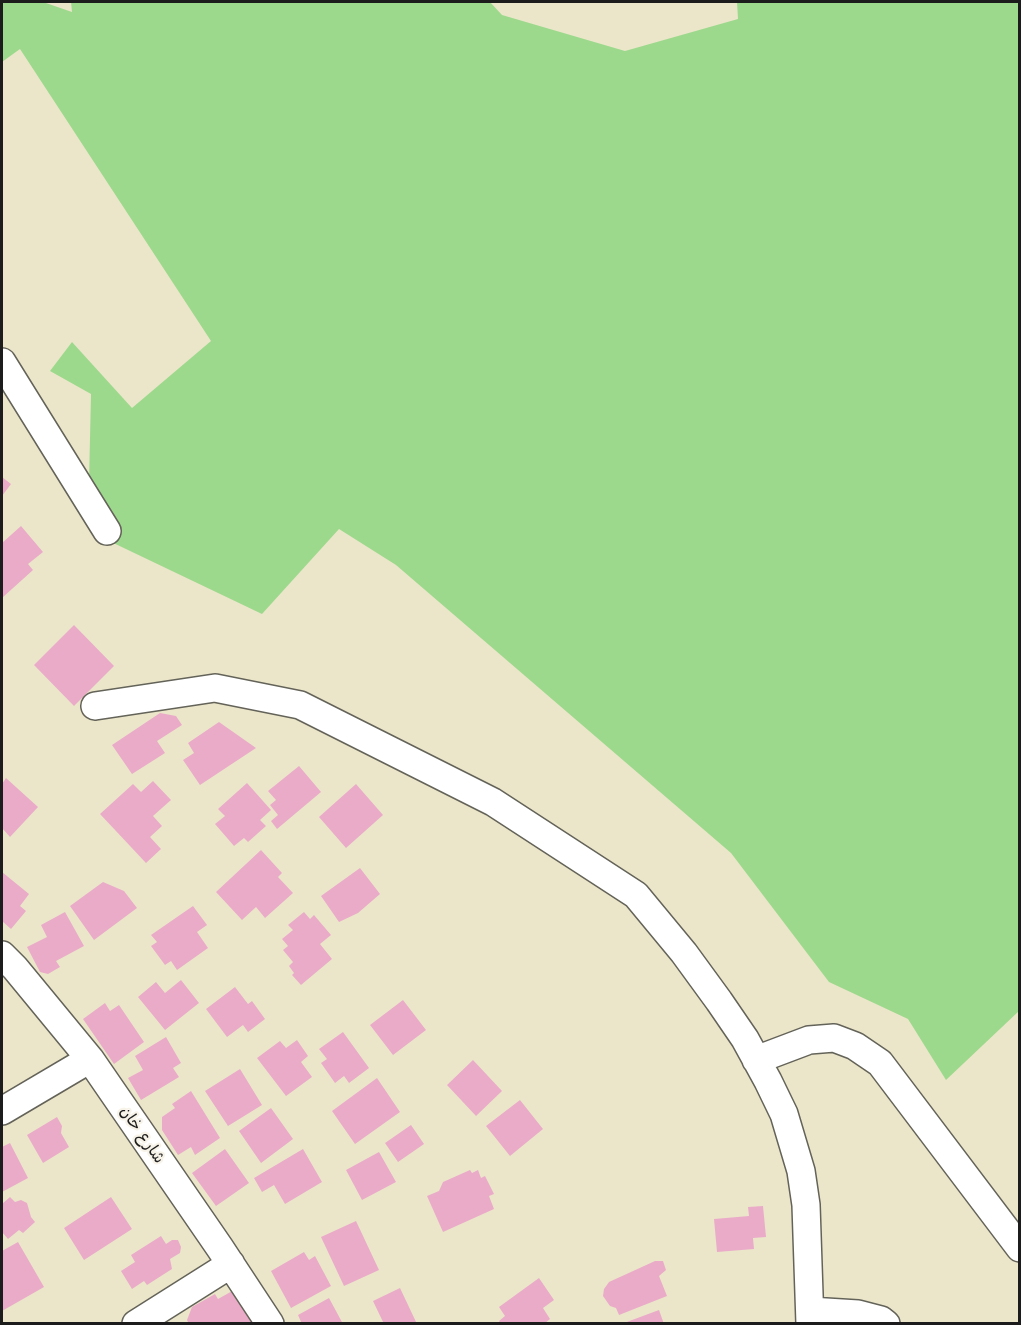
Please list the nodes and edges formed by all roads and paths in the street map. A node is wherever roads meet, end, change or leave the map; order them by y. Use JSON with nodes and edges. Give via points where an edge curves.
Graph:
{"nodes":[{"id":1,"x":2,"y":362,"type":"edge"},
{"id":2,"x":107,"y":531,"type":"dead end"},
{"id":3,"x":95,"y":706,"type":"dead end"},
{"id":4,"x":2,"y":955,"type":"edge"},
{"id":5,"x":90,"y":1059,"type":"junction"},
{"id":6,"x":756,"y":1060,"type":"junction"},
{"id":7,"x":2,"y":1111,"type":"edge"},
{"id":8,"x":1020,"y":1248,"type":"edge"},
{"id":9,"x":231,"y":1264,"type":"junction"},
{"id":10,"x":810,"y":1317,"type":"edge"},
{"id":11,"x":136,"y":1323,"type":"edge"},
{"id":12,"x":270,"y":1323,"type":"edge"},
{"id":13,"x":886,"y":1323,"type":"edge"}],
"edges":[{"from":1,"to":2,"type":"street"},
{"from":3,"to":6,"type":"street","via":[[215,688],[300,705],[493,802],[636,895],[684,953]]},
{"from":4,"to":5,"type":"street","name":"شارع خان"},
{"from":5,"to":7,"type":"street"},
{"from":5,"to":9,"type":"street","name":"شارع خان"},
{"from":6,"to":8,"type":"street","via":[[809,1040],[834,1038],[880,1063]]},
{"from":6,"to":10,"type":"street","via":[[784,1114],[801,1171]]},
{"from":9,"to":11,"type":"street"},
{"from":9,"to":12,"type":"street","name":"شارع خان"},
{"from":10,"to":13,"type":"street","via":[[858,1314]]}]}
